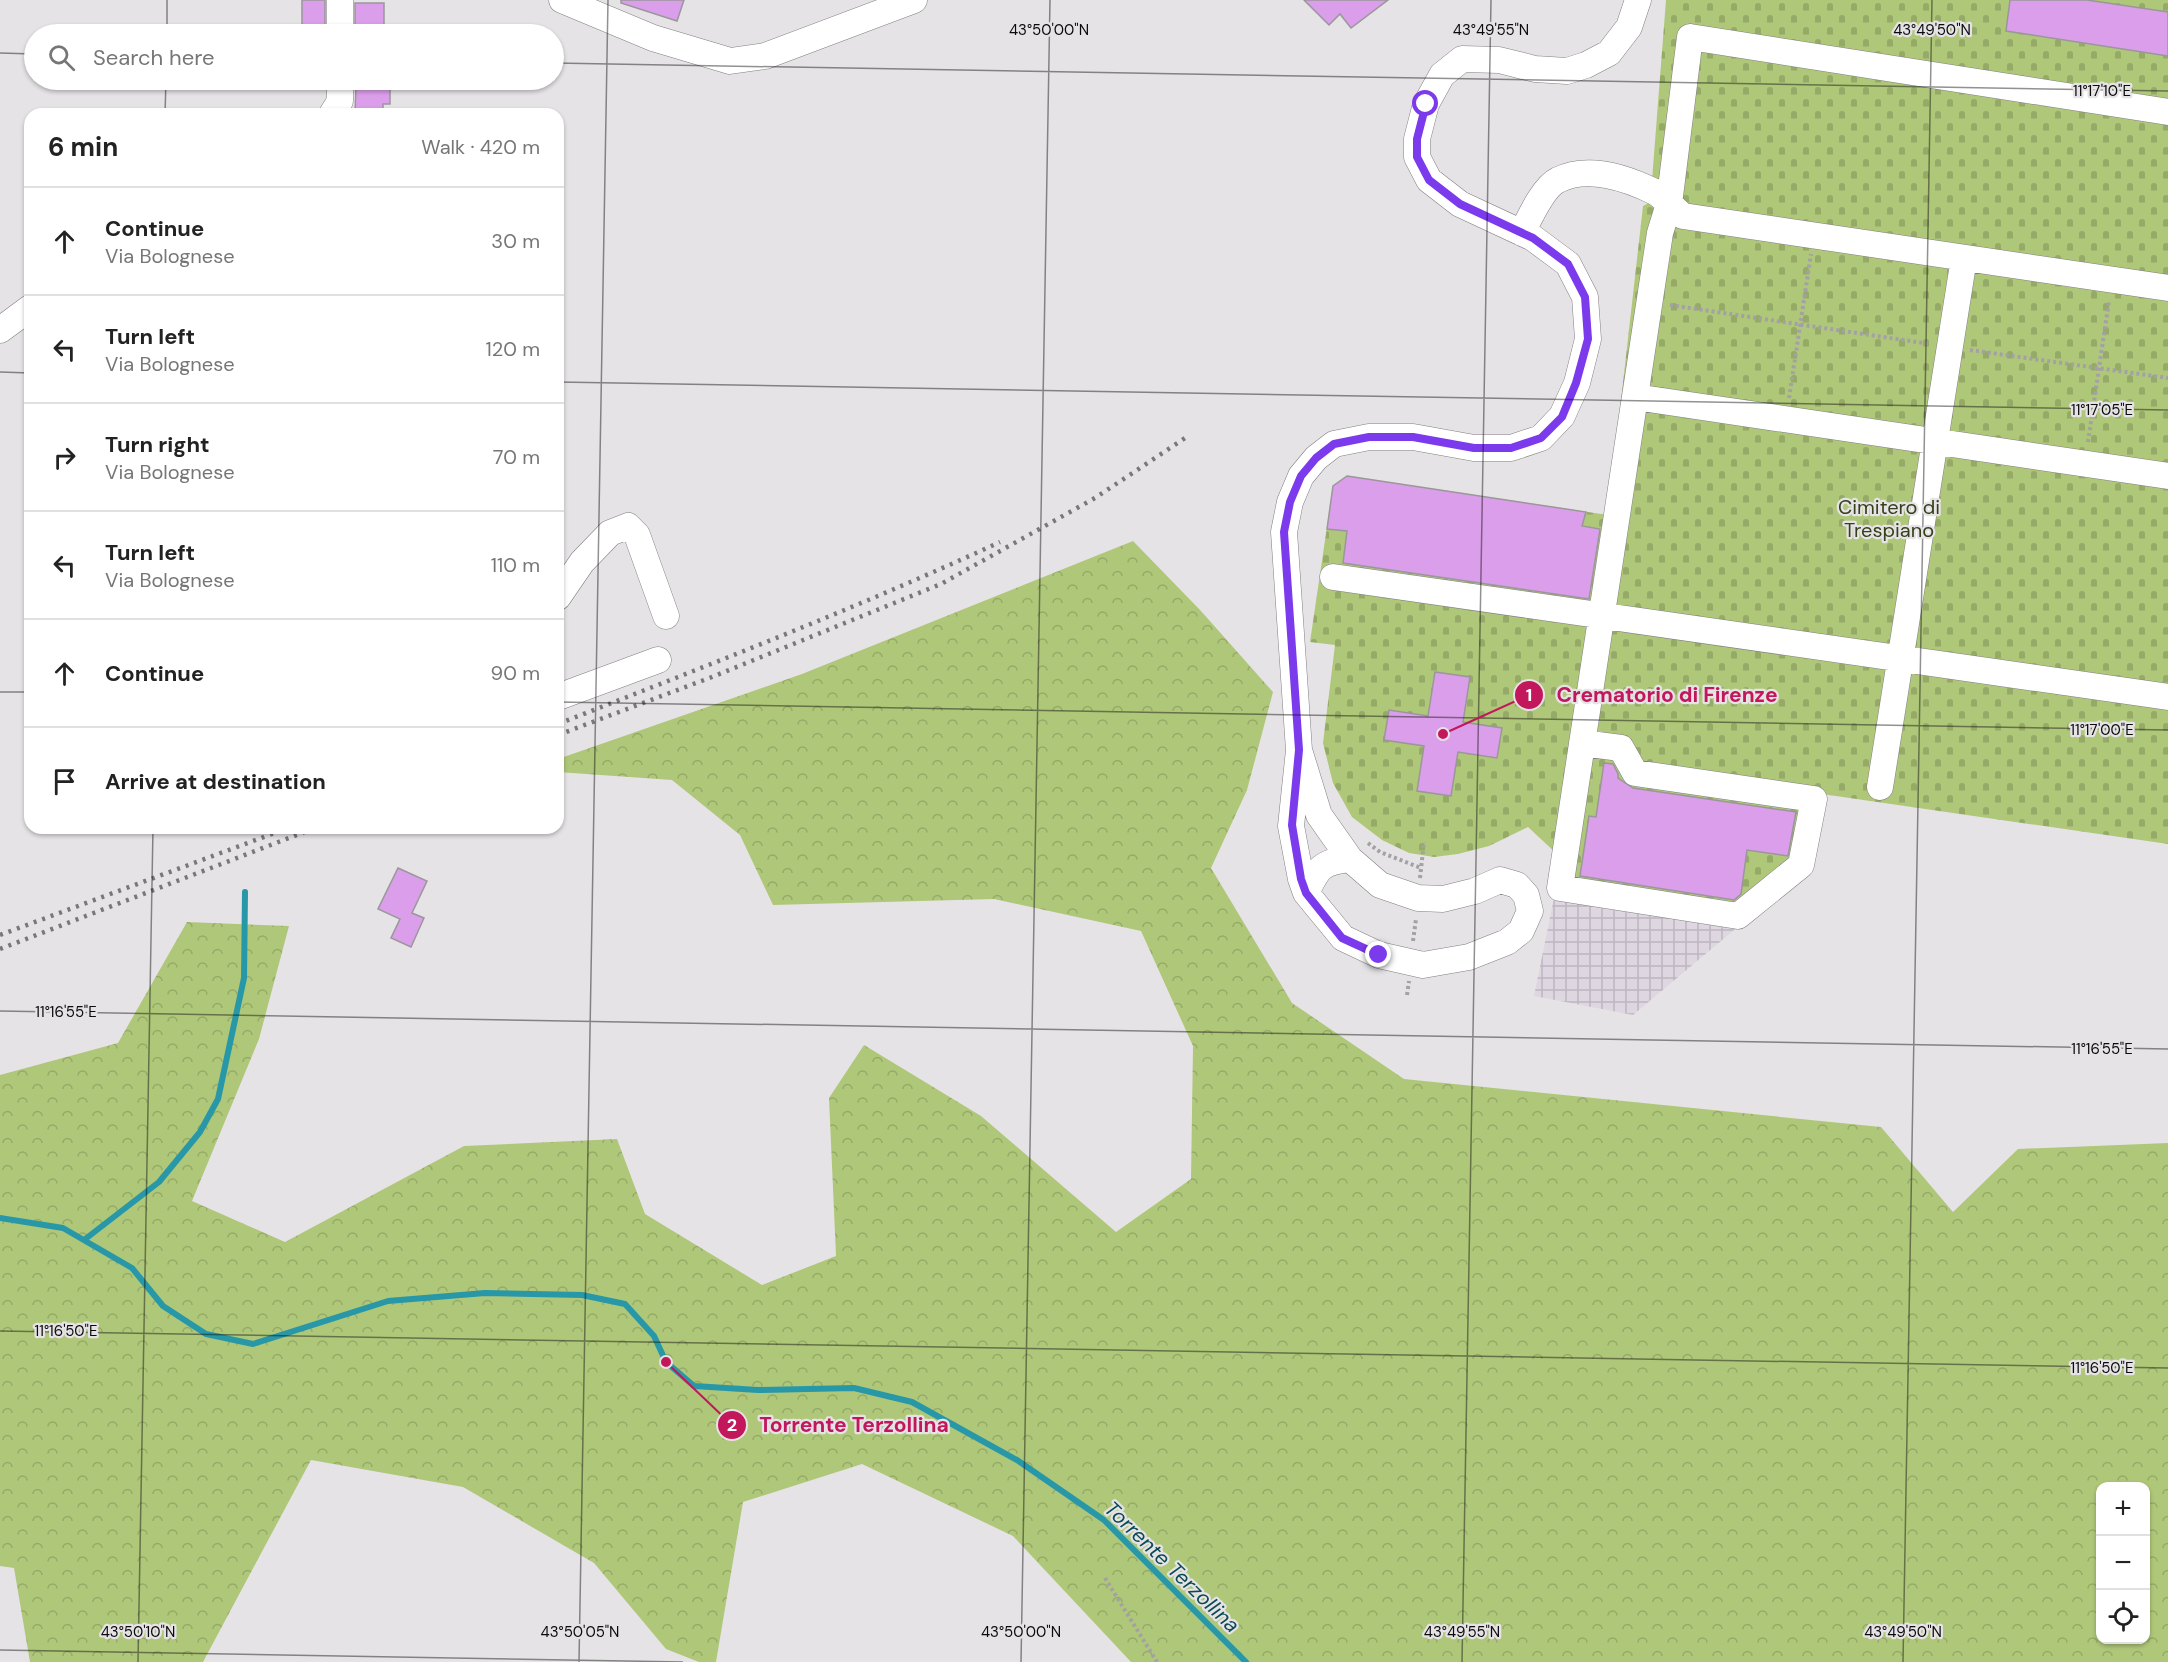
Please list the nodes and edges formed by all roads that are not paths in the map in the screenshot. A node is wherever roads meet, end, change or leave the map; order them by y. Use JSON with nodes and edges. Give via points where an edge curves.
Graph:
{"nodes":[{"id":1,"x":340,"y":0,"type":"edge"},
{"id":2,"x":562,"y":0,"type":"edge"},
{"id":3,"x":914,"y":0,"type":"edge"},
{"id":4,"x":1638,"y":0,"type":"edge"},
{"id":5,"x":340,"y":24,"type":"edge"},
{"id":6,"x":340,"y":90,"type":"edge"},
{"id":7,"x":335,"y":108,"type":"edge"},
{"id":8,"x":2168,"y":112,"type":"edge"},
{"id":9,"x":1669,"y":204,"type":"junction"},
{"id":10,"x":1522,"y":233,"type":"junction"},
{"id":11,"x":1964,"y":258,"type":"junction"},
{"id":12,"x":2168,"y":288,"type":"edge"},
{"id":13,"x":24,"y":312,"type":"edge"},
{"id":14,"x":0,"y":330,"type":"edge"},
{"id":15,"x":1635,"y":397,"type":"junction"},
{"id":16,"x":1935,"y":442,"type":"junction"},
{"id":17,"x":2168,"y":476,"type":"edge"},
{"id":18,"x":1333,"y":577,"type":"dead end"},
{"id":19,"x":564,"y":588,"type":"edge"},
{"id":20,"x":1601,"y":615,"type":"junction"},
{"id":21,"x":666,"y":616,"type":"dead end"},
{"id":22,"x":1900,"y":659,"type":"junction"},
{"id":23,"x":658,"y":660,"type":"dead end"},
{"id":24,"x":564,"y":695,"type":"edge"},
{"id":25,"x":2168,"y":697,"type":"edge"},
{"id":26,"x":1582,"y":743,"type":"junction"},
{"id":27,"x":1299,"y":750,"type":"junction"},
{"id":28,"x":1880,"y":787,"type":"dead end"},
{"id":29,"x":1357,"y":849,"type":"junction"},
{"id":30,"x":1306,"y":893,"type":"junction"}],
"edges":[{"from":1,"to":5,"type":"street"},
{"from":2,"to":3,"type":"street","via":[[653,38],[730,61],[765,56]]},
{"from":4,"to":10,"type":"street","via":[[1629,27],[1609,53],[1586,65],[1567,71],[1535,69],[1499,60],[1462,59],[1442,75],[1426,104],[1417,139],[1417,157],[1429,180],[1460,204]]},
{"from":6,"to":7,"type":"street"},
{"from":8,"to":9,"type":"street","via":[[1690,37]]},
{"from":9,"to":10,"type":"street","via":[[1657,193],[1637,185],[1587,172],[1556,180]]},
{"from":9,"to":11,"type":"street","via":[[1683,216]]},
{"from":9,"to":15,"type":"street","via":[[1660,233]]},
{"from":10,"to":27,"type":"street","via":[[1568,264],[1585,297],[1588,339],[1562,417],[1541,438],[1511,448],[1474,448],[1413,437],[1369,437],[1334,444],[1301,476],[1284,532]]},
{"from":11,"to":12,"type":"street"},
{"from":11,"to":16,"type":"street"},
{"from":13,"to":14,"type":"street"},
{"from":15,"to":16,"type":"street"},
{"from":15,"to":20,"type":"street"},
{"from":16,"to":17,"type":"street"},
{"from":16,"to":22,"type":"street"},
{"from":18,"to":20,"type":"street"},
{"from":19,"to":21,"type":"street","via":[[610,533],[628,526],[637,535]]},
{"from":20,"to":22,"type":"street"},
{"from":20,"to":26,"type":"street"},
{"from":22,"to":25,"type":"street"},
{"from":22,"to":28,"type":"street"},
{"from":23,"to":24,"type":"street"},
{"from":26,"to":26,"type":"street","via":[[1560,888],[1738,916],[1801,865],[1814,798],[1635,773],[1621,748]]},
{"from":27,"to":29,"type":"street","via":[[1319,815]]},
{"from":27,"to":30,"type":"street","via":[[1292,825]]},
{"from":29,"to":30,"type":"street","via":[[1316,872]]},
{"from":29,"to":30,"type":"street","via":[[1380,885],[1418,898],[1443,898],[1500,880],[1517,885],[1526,895],[1530,911],[1521,931],[1507,942],[1469,957],[1423,965],[1379,955],[1342,938]]}]}
